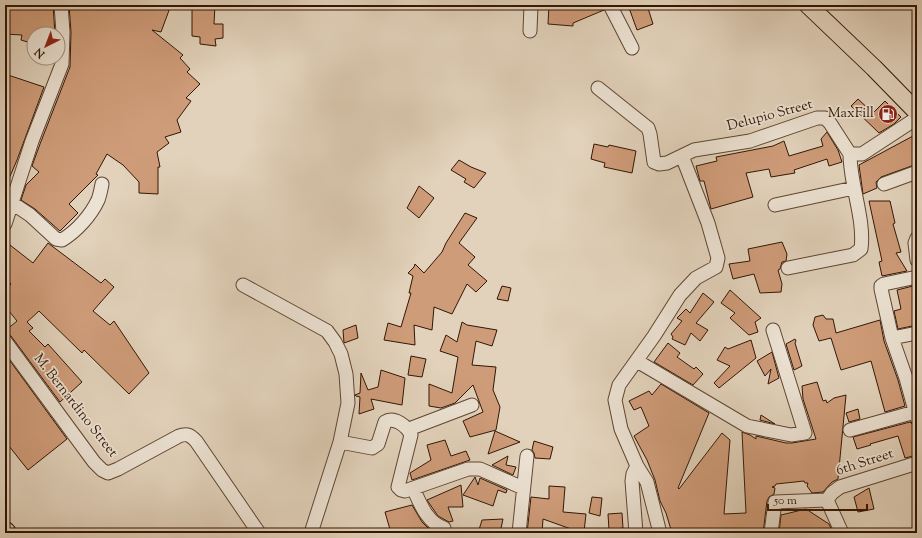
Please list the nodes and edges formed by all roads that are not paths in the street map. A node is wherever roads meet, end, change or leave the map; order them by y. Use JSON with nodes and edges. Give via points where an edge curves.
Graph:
{"nodes":[{"id":1,"x":61,"y":5,"type":"edge"},
{"id":2,"x":531,"y":5,"type":"edge"},
{"id":3,"x":610,"y":5,"type":"edge"},
{"id":4,"x":808,"y":5,"type":"edge"},
{"id":5,"x":530,"y":31,"type":"dead end"},
{"id":6,"x":632,"y":48,"type":"dead end"},
{"id":7,"x":598,"y":88,"type":"dead end"},
{"id":8,"x":917,"y":112,"type":"edge"},
{"id":9,"x":917,"y":118,"type":"edge"},
{"id":10,"x":850,"y":154,"type":"junction"},
{"id":11,"x":682,"y":156,"type":"junction"},
{"id":12,"x":917,"y":172,"type":"edge"},
{"id":13,"x":102,"y":184,"type":"dead end"},
{"id":14,"x":884,"y":184,"type":"dead end"},
{"id":15,"x":854,"y":188,"type":"junction"},
{"id":16,"x":12,"y":203,"type":"junction"},
{"id":17,"x":776,"y":205,"type":"dead end"},
{"id":18,"x":5,"y":224,"type":"edge"},
{"id":19,"x":917,"y":238,"type":"edge"},
{"id":20,"x":917,"y":260,"type":"edge"},
{"id":21,"x":788,"y":268,"type":"dead end"},
{"id":22,"x":917,"y":277,"type":"edge"},
{"id":23,"x":243,"y":285,"type":"dead end"},
{"id":24,"x":773,"y":330,"type":"dead end"},
{"id":25,"x":917,"y":333,"type":"edge"},
{"id":26,"x":892,"y":338,"type":"junction"},
{"id":27,"x":5,"y":341,"type":"edge"},
{"id":28,"x":637,"y":361,"type":"junction"},
{"id":29,"x":472,"y":405,"type":"dead end"},
{"id":30,"x":916,"y":415,"type":"edge"},
{"id":31,"x":408,"y":429,"type":"junction"},
{"id":32,"x":850,"y":430,"type":"dead end"},
{"id":33,"x":340,"y":442,"type":"junction"},
{"id":34,"x":527,"y":456,"type":"dead end"},
{"id":35,"x":917,"y":463,"type":"edge"},
{"id":36,"x":637,"y":466,"type":"junction"},
{"id":37,"x":413,"y":488,"type":"junction"},
{"id":38,"x":523,"y":488,"type":"junction"},
{"id":39,"x":827,"y":500,"type":"junction"},
{"id":40,"x":444,"y":528,"type":"dead end"},
{"id":41,"x":259,"y":533,"type":"edge"},
{"id":42,"x":311,"y":533,"type":"edge"},
{"id":43,"x":519,"y":533,"type":"edge"},
{"id":44,"x":636,"y":533,"type":"edge"},
{"id":45,"x":660,"y":533,"type":"edge"},
{"id":46,"x":771,"y":533,"type":"edge"},
{"id":47,"x":842,"y":533,"type":"edge"}],
"edges":[{"from":1,"to":16,"type":"street","via":[[62,64],[32,141]]},
{"from":2,"to":5,"type":"street"},
{"from":3,"to":6,"type":"street"},
{"from":4,"to":8,"type":"main road"},
{"from":7,"to":11,"type":"street","name":"Delupio Street","via":[[648,128],[654,162],[667,163]]},
{"from":9,"to":10,"type":"street","via":[[862,154]]},
{"from":10,"to":11,"type":"street","name":"Delupio Street","via":[[825,118],[817,118],[750,141],[694,150]]},
{"from":10,"to":15,"type":"street"},
{"from":11,"to":28,"type":"street","via":[[708,223],[718,263],[716,267],[696,278],[680,295]]},
{"from":12,"to":14,"type":"street"},
{"from":13,"to":16,"type":"street","via":[[98,200],[86,218],[73,233],[62,240],[56,239],[30,215]]},
{"from":15,"to":17,"type":"street"},
{"from":15,"to":21,"type":"street","via":[[862,235],[861,249],[853,255]]},
{"from":16,"to":18,"type":"street"},
{"from":19,"to":20,"type":"street","via":[[914,243]]},
{"from":22,"to":26,"type":"street","via":[[881,286]]},
{"from":23,"to":33,"type":"street","via":[[327,332],[335,342],[346,374],[348,403]]},
{"from":24,"to":28,"type":"street","via":[[805,433],[791,436],[747,426]]},
{"from":25,"to":26,"type":"street"},
{"from":26,"to":30,"type":"street"},
{"from":27,"to":41,"type":"street","name":"M. Bernardino Street","via":[[102,470],[108,473],[179,436],[190,435]]},
{"from":28,"to":36,"type":"street","via":[[619,385],[615,400],[620,429]]},
{"from":29,"to":31,"type":"street"},
{"from":30,"to":32,"type":"street"},
{"from":31,"to":33,"type":"street","via":[[388,420],[378,444],[372,448]]},
{"from":31,"to":37,"type":"street","via":[[411,434],[398,487],[405,491]]},
{"from":33,"to":42,"type":"street"},
{"from":34,"to":38,"type":"street"},
{"from":35,"to":39,"type":"street","name":"6th Street","via":[[840,487],[832,492]]},
{"from":36,"to":44,"type":"street","via":[[632,481]]},
{"from":36,"to":45,"type":"street","via":[[647,482]]},
{"from":37,"to":38,"type":"street","via":[[468,469],[480,469]]},
{"from":37,"to":40,"type":"street","via":[[429,517]]},
{"from":38,"to":43,"type":"street"},
{"from":39,"to":46,"type":"street","via":[[775,502]]},
{"from":39,"to":47,"type":"street"}]}
